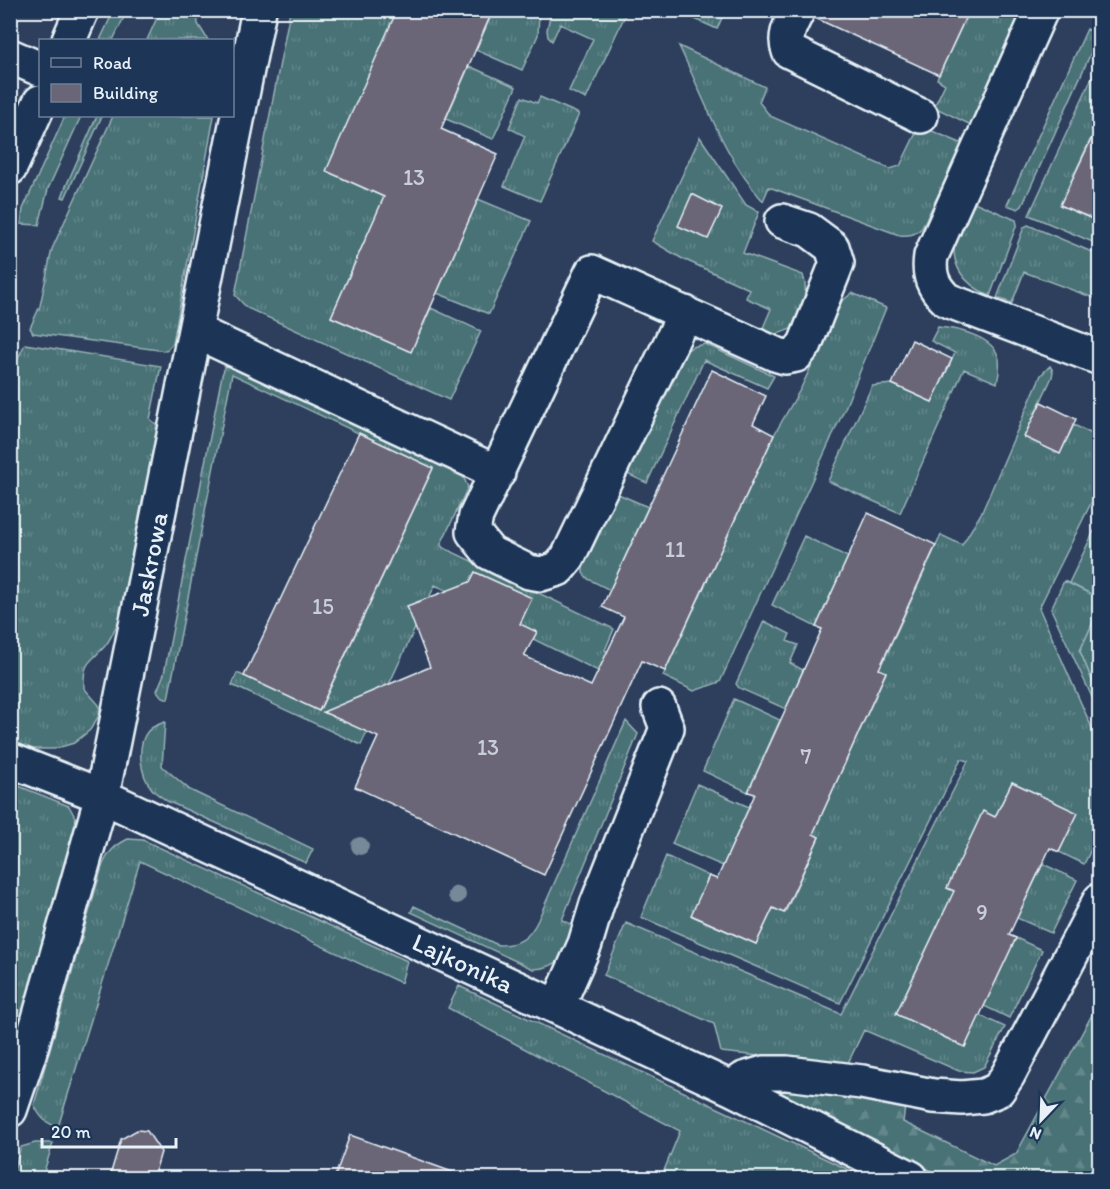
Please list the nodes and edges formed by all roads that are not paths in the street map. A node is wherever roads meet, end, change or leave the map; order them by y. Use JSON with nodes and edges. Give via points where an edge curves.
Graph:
{"nodes":[{"id":1,"x":82,"y":10,"type":"edge"},
{"id":2,"x":259,"y":10,"type":"edge"},
{"id":3,"x":798,"y":10,"type":"edge"},
{"id":4,"x":1041,"y":10,"type":"edge"},
{"id":5,"x":69,"y":39,"type":"edge"},
{"id":6,"x":10,"y":56,"type":"edge"},
{"id":7,"x":39,"y":69,"type":"edge"},
{"id":8,"x":39,"y":104,"type":"edge"},
{"id":9,"x":921,"y":116,"type":"dead end"},
{"id":10,"x":10,"y":168,"type":"edge"},
{"id":11,"x":782,"y":221,"type":"dead end"},
{"id":12,"x":685,"y":313,"type":"junction"},
{"id":13,"x":195,"y":331,"type":"junction"},
{"id":14,"x":1100,"y":358,"type":"edge"},
{"id":15,"x":498,"y":473,"type":"junction"},
{"id":16,"x":659,"y":707,"type":"dead end"},
{"id":17,"x":10,"y":760,"type":"edge"},
{"id":18,"x":102,"y":796,"type":"junction"},
{"id":19,"x":1100,"y":900,"type":"edge"},
{"id":20,"x":557,"y":1006,"type":"junction"},
{"id":21,"x":731,"y":1088,"type":"junction"},
{"id":22,"x":10,"y":1110,"type":"edge"},
{"id":23,"x":911,"y":1179,"type":"edge"}],
"edges":[{"from":1,"to":5,"type":"street"},
{"from":2,"to":13,"type":"street","name":"Jaskrowa"},
{"from":3,"to":9,"type":"street","via":[[787,33],[789,51]]},
{"from":4,"to":14,"type":"street","via":[[931,256],[930,268],[934,285],[947,300]]},
{"from":6,"to":7,"type":"street"},
{"from":8,"to":10,"type":"street"},
{"from":11,"to":12,"type":"street","via":[[809,230],[832,248],[837,263],[805,344],[796,355],[775,354]]},
{"from":12,"to":15,"type":"street","via":[[592,272]]},
{"from":12,"to":15,"type":"street","via":[[568,557],[558,570],[529,572],[490,553],[473,532],[476,516]]},
{"from":13,"to":15,"type":"street"},
{"from":13,"to":18,"type":"street","name":"Jaskrowa"},
{"from":16,"to":20,"type":"street","via":[[667,728],[585,944]]},
{"from":17,"to":18,"type":"street","name":"Lajkonika"},
{"from":18,"to":20,"type":"street","name":"Lajkonika"},
{"from":18,"to":22,"type":"street","name":"Jaskrowa"},
{"from":19,"to":21,"type":"street","via":[[998,1090],[962,1098],[933,1096],[787,1073],[764,1073]]},
{"from":20,"to":21,"type":"street","name":"Lajkonika"},
{"from":21,"to":23,"type":"street","name":"Lajkonika"}]}
